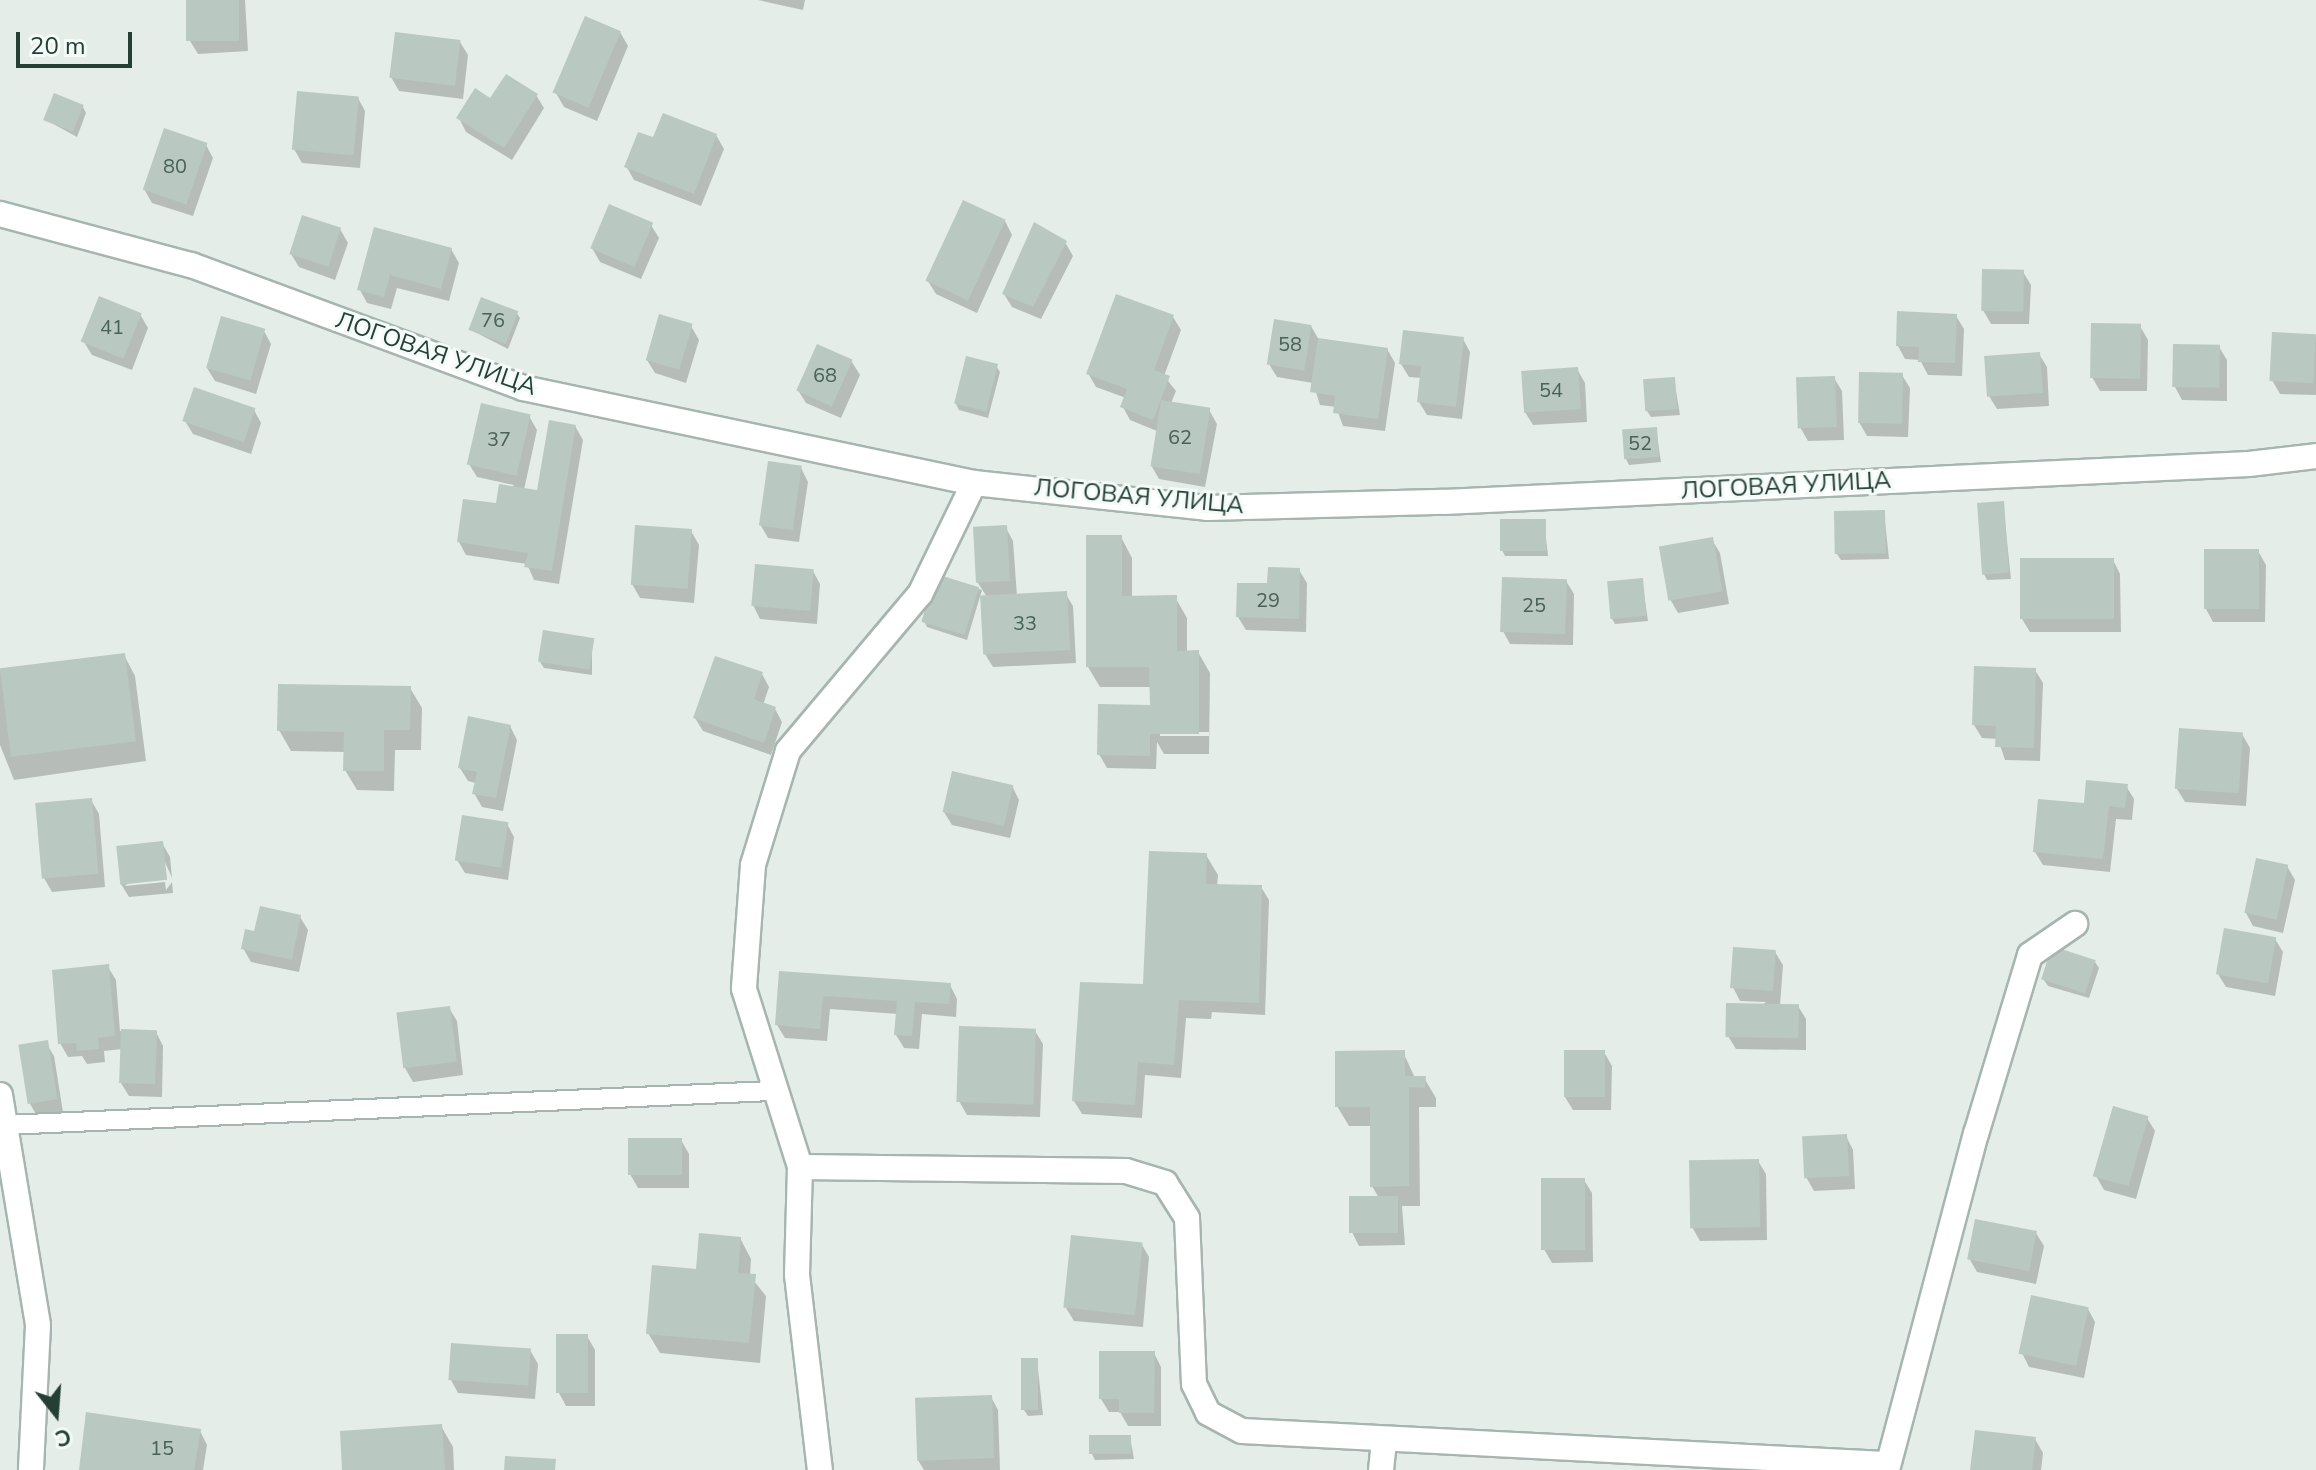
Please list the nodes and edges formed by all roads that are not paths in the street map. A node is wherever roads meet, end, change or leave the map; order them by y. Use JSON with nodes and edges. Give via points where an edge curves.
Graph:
{"nodes":[{"id":1,"x":0,"y":214,"type":"edge"},
{"id":2,"x":2316,"y":456,"type":"edge"},
{"id":3,"x":974,"y":483,"type":"junction"},
{"id":4,"x":2075,"y":924,"type":"dead end"},
{"id":5,"x":772,"y":1091,"type":"junction"},
{"id":6,"x":0,"y":1095,"type":"edge"},
{"id":7,"x":5,"y":1125,"type":"junction"},
{"id":8,"x":800,"y":1167,"type":"junction"},
{"id":9,"x":1384,"y":1439,"type":"junction"},
{"id":10,"x":1886,"y":1467,"type":"edge"},
{"id":11,"x":31,"y":1470,"type":"edge"},
{"id":12,"x":820,"y":1470,"type":"edge"},
{"id":13,"x":1381,"y":1470,"type":"edge"}],
"edges":[{"from":1,"to":3,"type":"street","name":"ЛОГОВАЯ УЛИЦА","via":[[191,265],[523,388]]},
{"from":2,"to":3,"type":"street","name":"ЛОГОВАЯ УЛИЦА","via":[[2218,466],[1223,507]]},
{"from":3,"to":5,"type":"street","via":[[920,594],[788,751],[753,865],[744,989]]},
{"from":4,"to":10,"type":"street","via":[[2030,955]]},
{"from":5,"to":7,"type":"lane"},
{"from":5,"to":8,"type":"street"},
{"from":6,"to":7,"type":"street"},
{"from":7,"to":11,"type":"street","via":[[38,1325]]},
{"from":8,"to":9,"type":"street","via":[[1126,1171],[1165,1183],[1187,1218],[1194,1384],[1208,1413],[1242,1431]]},
{"from":8,"to":12,"type":"street","via":[[797,1275]]},
{"from":9,"to":10,"type":"street"},
{"from":9,"to":13,"type":"street"}]}
